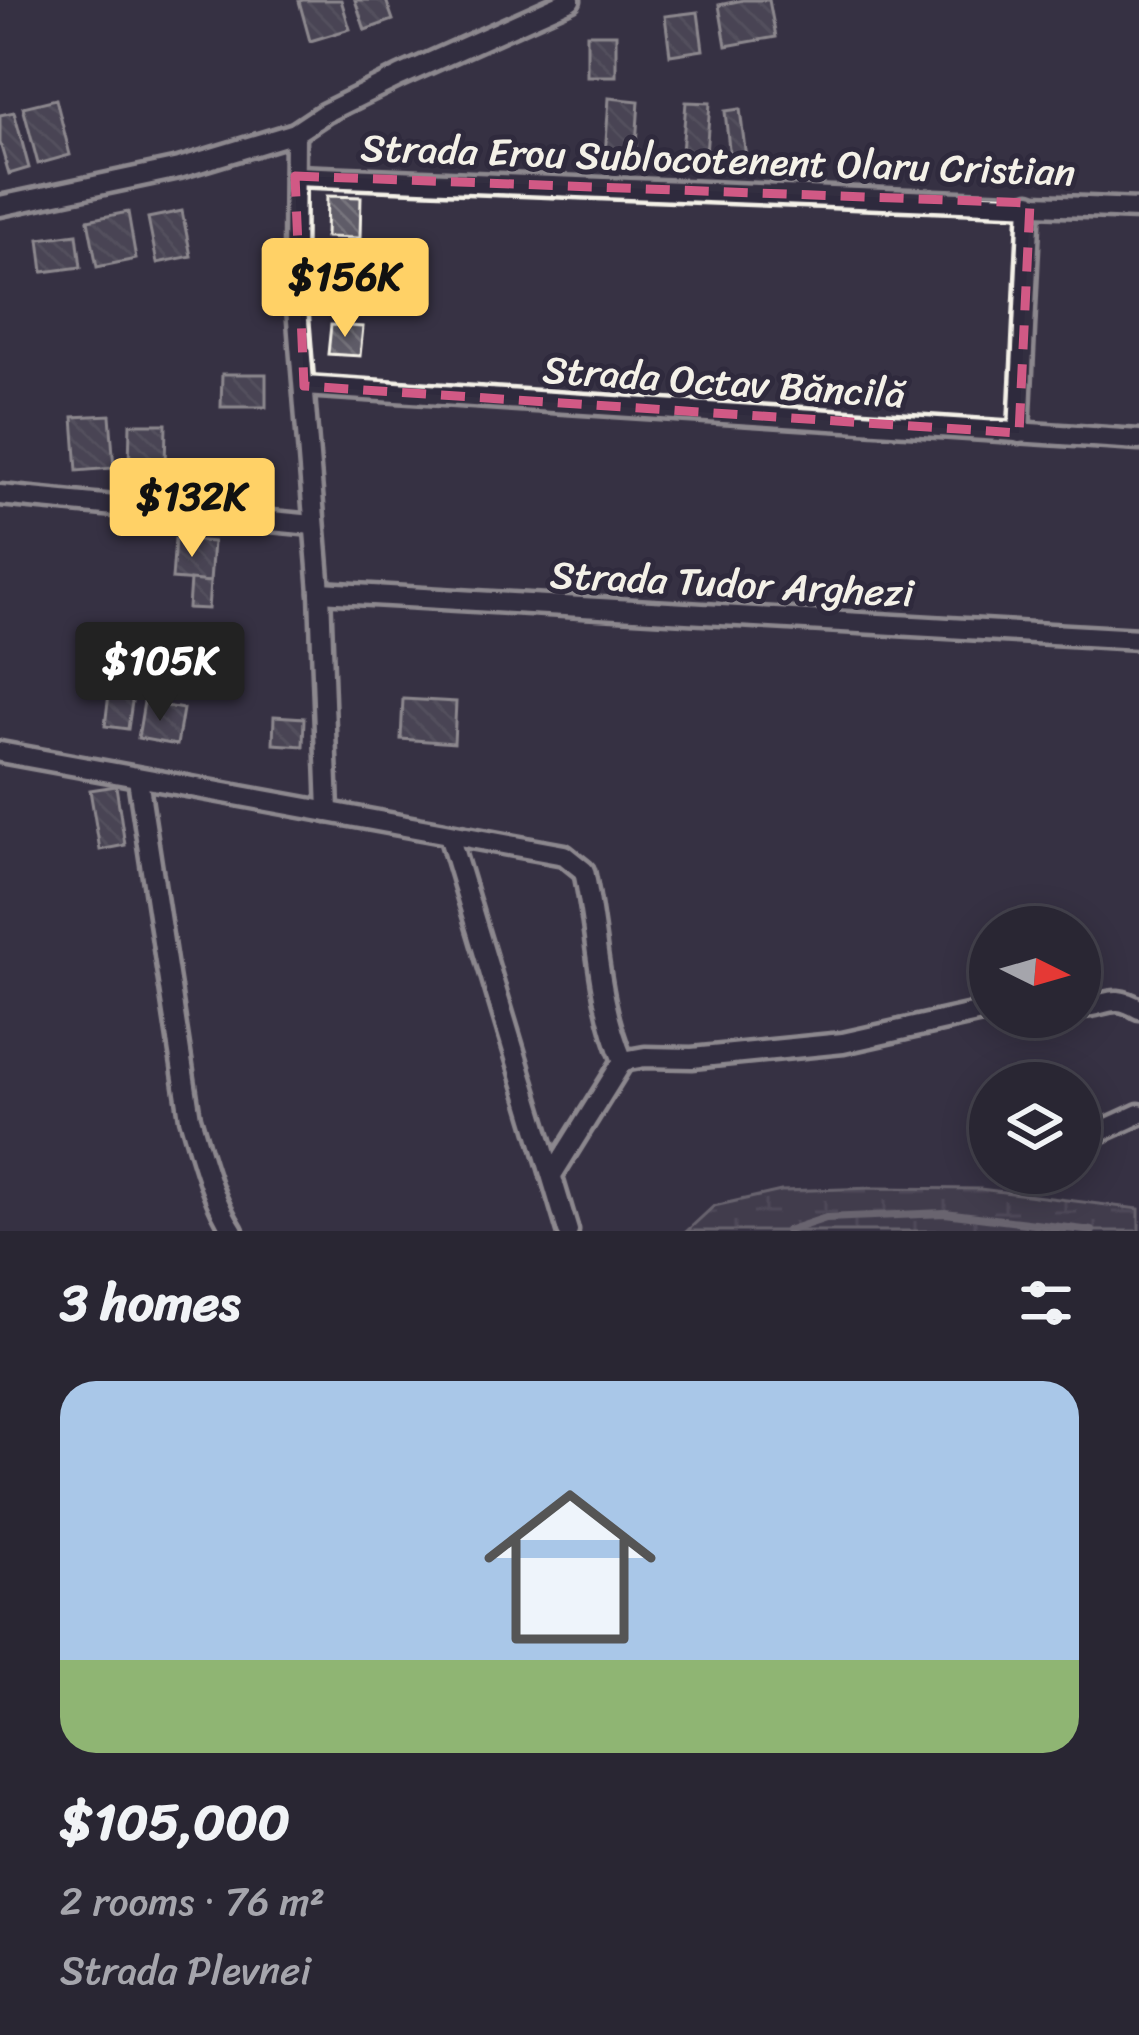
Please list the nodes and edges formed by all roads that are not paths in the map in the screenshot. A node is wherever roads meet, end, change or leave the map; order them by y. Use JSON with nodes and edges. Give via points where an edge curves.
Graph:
{"nodes":[{"id":1,"x":570,"y":0,"type":"edge"},
{"id":2,"x":296,"y":133,"type":"junction"},
{"id":3,"x":295,"y":176,"type":"junction"},
{"id":4,"x":1030,"y":203,"type":"junction"},
{"id":5,"x":0,"y":206,"type":"edge"},
{"id":6,"x":1139,"y":209,"type":"edge"},
{"id":7,"x":304,"y":386,"type":"junction"},
{"id":8,"x":1019,"y":433,"type":"junction"},
{"id":9,"x":1139,"y":440,"type":"edge"},
{"id":10,"x":0,"y":495,"type":"edge"},
{"id":11,"x":313,"y":525,"type":"junction"},
{"id":12,"x":320,"y":592,"type":"junction"},
{"id":13,"x":1139,"y":639,"type":"edge"},
{"id":14,"x":0,"y":752,"type":"edge"},
{"id":15,"x":138,"y":779,"type":"junction"},
{"id":16,"x":328,"y":812,"type":"junction"},
{"id":17,"x":449,"y":835,"type":"junction"},
{"id":18,"x":1101,"y":1001,"type":"edge"},
{"id":19,"x":1136,"y":1007,"type":"edge"},
{"id":20,"x":969,"y":1015,"type":"edge"},
{"id":21,"x":623,"y":1061,"type":"junction"},
{"id":22,"x":1139,"y":1114,"type":"edge"},
{"id":23,"x":1101,"y":1131,"type":"edge"},
{"id":24,"x":552,"y":1175,"type":"junction"},
{"id":25,"x":233,"y":1231,"type":"edge"},
{"id":26,"x":568,"y":1231,"type":"edge"}],
"edges":[{"from":1,"to":2,"type":"street"},
{"from":2,"to":3,"type":"street"},
{"from":2,"to":5,"type":"street"},
{"from":3,"to":4,"type":"street","name":"Strada Erou Sublocotenent Olaru Cristian"},
{"from":3,"to":7,"type":"street"},
{"from":4,"to":6,"type":"street","name":"Strada Erou Sublocotenent Olaru Cristian"},
{"from":4,"to":8,"type":"street"},
{"from":7,"to":8,"type":"street","name":"Strada Octav Băncilă"},
{"from":7,"to":11,"type":"street"},
{"from":8,"to":9,"type":"street","name":"Strada Octav Băncilă"},
{"from":10,"to":11,"type":"street"},
{"from":11,"to":12,"type":"street"},
{"from":12,"to":13,"type":"street","name":"Strada Tudor Arghezi"},
{"from":12,"to":16,"type":"street"},
{"from":14,"to":15,"type":"street"},
{"from":15,"to":16,"type":"street"},
{"from":15,"to":25,"type":"street","via":[[190,1118]]},
{"from":16,"to":17,"type":"street"},
{"from":17,"to":21,"type":"street","via":[[564,855],[584,871],[601,990]]},
{"from":17,"to":24,"type":"street"},
{"from":18,"to":19,"type":"street"},
{"from":20,"to":21,"type":"street","via":[[843,1043]]},
{"from":21,"to":24,"type":"street"},
{"from":22,"to":23,"type":"street"},
{"from":24,"to":26,"type":"street"}]}
